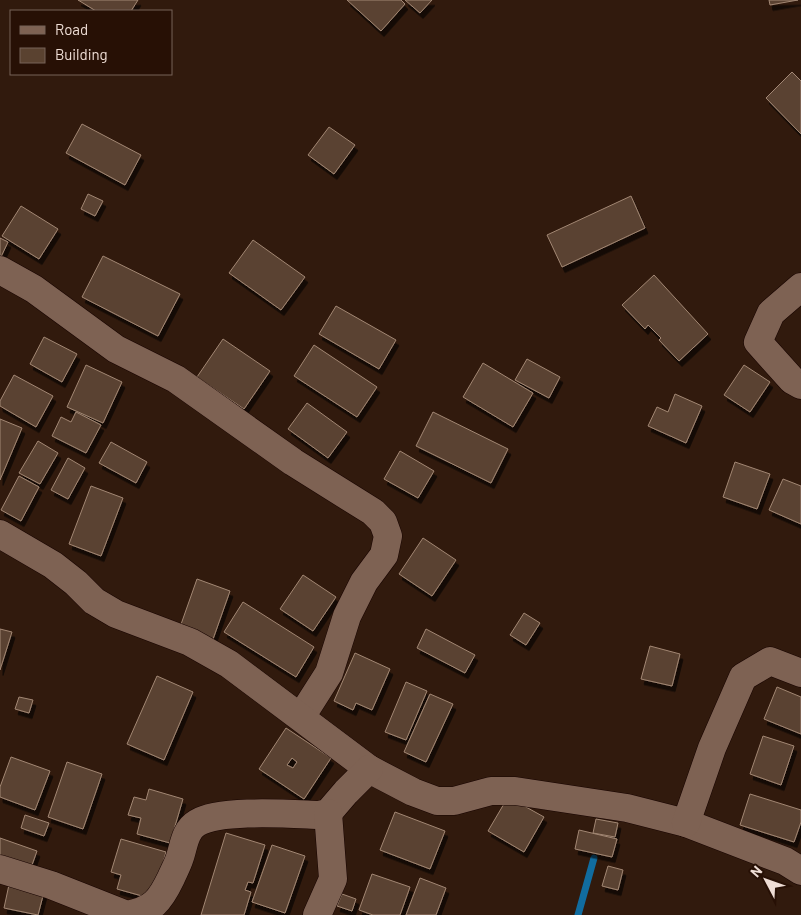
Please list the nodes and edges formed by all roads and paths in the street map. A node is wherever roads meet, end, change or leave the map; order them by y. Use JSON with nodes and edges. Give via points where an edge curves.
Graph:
{"nodes":[{"id":1,"x":0,"y":270,"type":"edge"},
{"id":2,"x":801,"y":287,"type":"edge"},
{"id":3,"x":801,"y":386,"type":"edge"},
{"id":4,"x":0,"y":534,"type":"edge"},
{"id":5,"x":801,"y":673,"type":"edge"},
{"id":6,"x":301,"y":717,"type":"junction"},
{"id":7,"x":370,"y":769,"type":"junction"},
{"id":8,"x":328,"y":813,"type":"junction"},
{"id":9,"x":686,"y":823,"type":"junction"},
{"id":10,"x":0,"y":869,"type":"edge"},
{"id":11,"x":801,"y":871,"type":"edge"},
{"id":12,"x":96,"y":910,"type":"edge"},
{"id":13,"x":127,"y":915,"type":"edge"},
{"id":14,"x":317,"y":915,"type":"edge"}],
"edges":[{"from":1,"to":6,"type":"street","via":[[34,289],[116,349],[176,380],[292,462],[373,512],[383,522],[388,536],[384,555],[364,582],[347,616],[329,673]]},
{"from":2,"to":3,"type":"street","via":[[771,313],[758,342]]},
{"from":4,"to":6,"type":"street","via":[[53,565],[94,601],[116,614],[190,642],[230,664]]},
{"from":5,"to":9,"type":"street","via":[[770,660],[743,677],[712,748]]},
{"from":6,"to":7,"type":"street"},
{"from":7,"to":8,"type":"street"},
{"from":7,"to":9,"type":"street","via":[[437,801],[454,801],[491,791],[515,791],[627,808]]},
{"from":8,"to":13,"type":"street","via":[[222,815],[198,822],[185,838],[180,860],[163,895],[151,907]]},
{"from":8,"to":14,"type":"street","via":[[333,879]]},
{"from":9,"to":11,"type":"street","via":[[785,861]]},
{"from":10,"to":12,"type":"street","via":[[51,885]]},
{"from":12,"to":13,"type":"street"}]}
